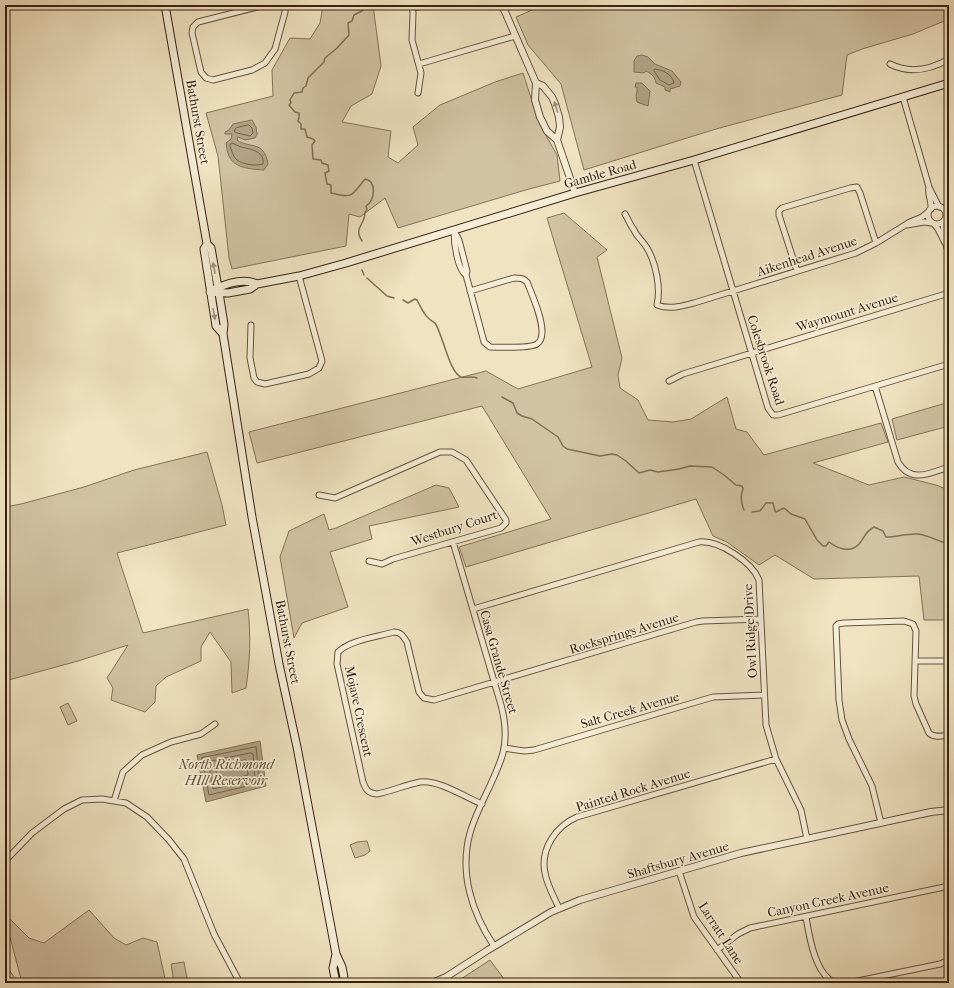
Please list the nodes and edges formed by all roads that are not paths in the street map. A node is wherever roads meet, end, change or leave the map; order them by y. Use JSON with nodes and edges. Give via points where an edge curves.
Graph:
{"nodes":[{"id":1,"x":165,"y":5,"type":"edge"},
{"id":2,"x":265,"y":5,"type":"edge"},
{"id":3,"x":285,"y":5,"type":"edge"},
{"id":4,"x":429,"y":5,"type":"edge"},
{"id":5,"x":502,"y":5,"type":"edge"},
{"id":6,"x":412,"y":7,"type":"edge"},
{"id":7,"x":515,"y":36,"type":"junction"},
{"id":8,"x":949,"y":59,"type":"edge"},
{"id":9,"x":419,"y":64,"type":"junction"},
{"id":10,"x":890,"y":64,"type":"dead end"},
{"id":11,"x":536,"y":83,"type":"junction"},
{"id":12,"x":949,"y":83,"type":"edge"},
{"id":13,"x":418,"y":93,"type":"dead end"},
{"id":14,"x":903,"y":97,"type":"junction"},
{"id":15,"x":557,"y":140,"type":"junction"},
{"id":16,"x":694,"y":160,"type":"junction"},
{"id":17,"x":928,"y":187,"type":"junction"},
{"id":18,"x":575,"y":193,"type":"junction"},
{"id":19,"x":941,"y":208,"type":"junction"},
{"id":20,"x":949,"y":209,"type":"edge"},
{"id":21,"x":929,"y":211,"type":"junction"},
{"id":22,"x":625,"y":214,"type":"dead end"},
{"id":23,"x":946,"y":218,"type":"edge"},
{"id":24,"x":933,"y":224,"type":"junction"},
{"id":25,"x":907,"y":225,"type":"junction"},
{"id":26,"x":454,"y":231,"type":"junction"},
{"id":27,"x":876,"y":243,"type":"junction"},
{"id":28,"x":945,"y":243,"type":"junction"},
{"id":29,"x":207,"y":244,"type":"junction"},
{"id":30,"x":949,"y":255,"type":"edge"},
{"id":31,"x":796,"y":271,"type":"junction"},
{"id":32,"x":299,"y":276,"type":"junction"},
{"id":33,"x":219,"y":290,"type":"junction"},
{"id":34,"x":733,"y":290,"type":"junction"},
{"id":35,"x":470,"y":291,"type":"junction"},
{"id":36,"x":210,"y":292,"type":"junction"},
{"id":37,"x":949,"y":293,"type":"edge"},
{"id":38,"x":251,"y":325,"type":"dead end"},
{"id":39,"x":222,"y":334,"type":"junction"},
{"id":40,"x":751,"y":353,"type":"junction"},
{"id":41,"x":949,"y":364,"type":"edge"},
{"id":42,"x":669,"y":381,"type":"dead end"},
{"id":43,"x":875,"y":386,"type":"junction"},
{"id":44,"x":949,"y":467,"type":"edge"},
{"id":45,"x":319,"y":495,"type":"dead end"},
{"id":46,"x":453,"y":542,"type":"junction"},
{"id":47,"x":369,"y":561,"type":"dead end"},
{"id":48,"x":473,"y":609,"type":"junction"},
{"id":49,"x":761,"y":619,"type":"junction"},
{"id":50,"x":915,"y":661,"type":"junction"},
{"id":51,"x":949,"y":661,"type":"edge"},
{"id":52,"x":495,"y":682,"type":"junction"},
{"id":53,"x":764,"y":695,"type":"junction"},
{"id":54,"x":215,"y":724,"type":"dead end"},
{"id":55,"x":949,"y":735,"type":"edge"},
{"id":56,"x":504,"y":748,"type":"junction"},
{"id":57,"x":776,"y":759,"type":"junction"},
{"id":58,"x":114,"y":801,"type":"junction"},
{"id":59,"x":482,"y":804,"type":"junction"},
{"id":60,"x":949,"y":810,"type":"edge"},
{"id":61,"x":881,"y":823,"type":"junction"},
{"id":62,"x":807,"y":839,"type":"junction"},
{"id":63,"x":5,"y":861,"type":"edge"},
{"id":64,"x":679,"y":871,"type":"junction"},
{"id":65,"x":949,"y":886,"type":"edge"},
{"id":66,"x":559,"y":908,"type":"junction"},
{"id":67,"x":806,"y":917,"type":"junction"},
{"id":68,"x":494,"y":946,"type":"junction"},
{"id":69,"x":717,"y":950,"type":"junction"},
{"id":70,"x":336,"y":954,"type":"junction"},
{"id":71,"x":949,"y":960,"type":"edge"},
{"id":72,"x":240,"y":983,"type":"edge"},
{"id":73,"x":336,"y":983,"type":"edge"},
{"id":74,"x":345,"y":983,"type":"edge"},
{"id":75,"x":432,"y":983,"type":"edge"},
{"id":76,"x":741,"y":983,"type":"edge"},
{"id":77,"x":836,"y":983,"type":"edge"},
{"id":78,"x":848,"y":983,"type":"edge"}],
"edges":[{"from":1,"to":29,"type":"main road","name":"Bathurst Street"},
{"from":2,"to":3,"type":"street","via":[[194,25],[192,32],[201,72],[206,78],[213,80],[252,70],[266,63],[275,49]]},
{"from":4,"to":6,"type":"street"},
{"from":5,"to":7,"type":"street"},
{"from":6,"to":9,"type":"street","via":[[412,40]]},
{"from":7,"to":9,"type":"street"},
{"from":7,"to":11,"type":"street"},
{"from":8,"to":10,"type":"street","via":[[916,71],[900,69]]},
{"from":9,"to":13,"type":"street","via":[[421,73]]},
{"from":11,"to":15,"type":"street","via":[[535,100],[540,117],[547,131]]},
{"from":15,"to":11,"type":"street","one_way":true,"via":[[560,127],[555,104],[543,86]]},
{"from":12,"to":14,"type":"main road","name":"Gamble Road"},
{"from":14,"to":16,"type":"main road","name":"Gamble Road"},
{"from":14,"to":17,"type":"street"},
{"from":15,"to":18,"type":"street"},
{"from":16,"to":18,"type":"main road","name":"Gamble Road"},
{"from":16,"to":34,"type":"street","name":"Colesbrook Road"},
{"from":17,"to":19,"type":"street"},
{"from":17,"to":21,"type":"street"},
{"from":18,"to":26,"type":"main road","name":"Gamble Road"},
{"from":19,"to":20,"type":"street"},
{"from":19,"to":21,"type":"street","via":[[934,207]]},
{"from":19,"to":23,"type":"street","via":[[946,213]]},
{"from":21,"to":24,"type":"street","via":[[928,218]]},
{"from":21,"to":25,"type":"street","name":"Aikenhead Avenue"},
{"from":22,"to":34,"type":"street","name":"Aikenhead Avenue","via":[[651,256],[658,288],[657,306],[683,306]]},
{"from":23,"to":24,"type":"street","via":[[940,224]]},
{"from":23,"to":28,"type":"street","via":[[943,226]]},
{"from":24,"to":25,"type":"street","name":"Aikenhead Avenue","via":[[924,222]]},
{"from":24,"to":28,"type":"street"},
{"from":25,"to":27,"type":"street","name":"Aikenhead Avenue"},
{"from":26,"to":32,"type":"main road","name":"Gamble Road"},
{"from":26,"to":35,"type":"street","via":[[457,255]]},
{"from":27,"to":31,"type":"street","name":"Aikenhead Avenue","via":[[856,253]]},
{"from":27,"to":31,"type":"street","via":[[857,187],[782,208],[779,215]]},
{"from":28,"to":30,"type":"street"},
{"from":33,"to":29,"type":"main road","name":"Bathurst Street","one_way":true,"via":[[211,248]]},
{"from":29,"to":36,"type":"main road","name":"Bathurst Street","via":[[204,249]]},
{"from":31,"to":34,"type":"street","name":"Aikenhead Avenue"},
{"from":32,"to":33,"type":"main road","name":"Gamble Road","via":[[228,293]]},
{"from":32,"to":38,"type":"street","via":[[322,361],[319,368],[309,374],[272,383],[258,382],[254,378],[250,358]]},
{"from":33,"to":36,"type":"main road","name":"Gamble Road"},
{"from":33,"to":39,"type":"main road","name":"Bathurst Street","via":[[224,324]]},
{"from":34,"to":40,"type":"street","name":"Colesbrook Road"},
{"from":35,"to":35,"type":"street","via":[[484,342],[490,347],[528,346],[536,344],[542,338],[538,313],[527,282],[521,278]]},
{"from":36,"to":39,"type":"main road","name":"Bathurst Street","one_way":true,"via":[[216,326]]},
{"from":37,"to":40,"type":"street","name":"Waymount Avenue"},
{"from":39,"to":70,"type":"main road","name":"Bathurst Street","via":[[265,589],[298,746]]},
{"from":40,"to":42,"type":"street","name":"Waymount Avenue","via":[[683,374]]},
{"from":40,"to":43,"type":"street","name":"Colesbrook Road","via":[[768,408],[773,415]]},
{"from":41,"to":43,"type":"street","name":"Colesbrook Road"},
{"from":43,"to":44,"type":"street","via":[[901,467],[911,474],[921,476]]},
{"from":45,"to":46,"type":"street","name":"Westbury Court","via":[[334,498],[440,452],[452,452],[466,460],[504,516],[506,523],[501,528]]},
{"from":46,"to":47,"type":"street","name":"Westbury Court","via":[[382,564]]},
{"from":46,"to":48,"type":"street","name":"Casa Grande Street"},
{"from":48,"to":49,"type":"street","name":"Owl Ridge Drive","via":[[699,542],[710,542],[722,547],[755,572],[760,584]]},
{"from":48,"to":52,"type":"street","name":"Casa Grande Street"},
{"from":49,"to":52,"type":"street","name":"Rocksprings Avenue","via":[[696,622]]},
{"from":49,"to":53,"type":"street","name":"Owl Ridge Drive"},
{"from":50,"to":51,"type":"street"},
{"from":50,"to":55,"type":"street","via":[[914,696],[929,733],[936,736]]},
{"from":50,"to":61,"type":"street","via":[[916,631],[909,622],[840,623],[836,626],[842,720],[872,786]]},
{"from":52,"to":56,"type":"street","name":"Casa Grande Street","via":[[504,718]]},
{"from":52,"to":59,"type":"street","name":"Mojave Crescent","via":[[434,700],[424,698],[419,692],[407,642],[398,632],[345,646],[338,652],[337,664],[367,791],[377,794],[429,782]]},
{"from":53,"to":56,"type":"street","name":"Salt Creek Avenue","via":[[713,697],[534,750]]},
{"from":53,"to":57,"type":"street","name":"Owl Ridge Drive","via":[[766,725]]},
{"from":54,"to":58,"type":"street","via":[[201,734],[171,742],[142,755],[123,772]]},
{"from":56,"to":59,"type":"street","name":"Casa Grande Street"},
{"from":57,"to":62,"type":"street","name":"Owl Ridge Drive","via":[[799,805]]},
{"from":57,"to":66,"type":"street","name":"Painted Rock Avenue","via":[[577,817],[565,824],[549,843],[544,863],[548,883]]},
{"from":58,"to":63,"type":"street","via":[[82,800],[64,809],[32,833]]},
{"from":58,"to":72,"type":"street","via":[[126,803],[147,817],[184,859],[214,934]]},
{"from":59,"to":68,"type":"street","name":"Casa Grande Street","via":[[467,847],[467,878],[474,909]]},
{"from":60,"to":61,"type":"street","name":"Shaftsbury Avenue"},
{"from":61,"to":62,"type":"street","name":"Shaftsbury Avenue"},
{"from":62,"to":64,"type":"street","name":"Shaftsbury Avenue","via":[[729,856]]},
{"from":64,"to":66,"type":"street","name":"Shaftsbury Avenue"},
{"from":64,"to":69,"type":"street","name":"Larratt Lane","via":[[694,917]]},
{"from":65,"to":67,"type":"street","name":"Canyon Creek Avenue"},
{"from":66,"to":68,"type":"street","name":"Shaftsbury Avenue"},
{"from":67,"to":69,"type":"street","name":"Canyon Creek Avenue","via":[[750,928]]},
{"from":67,"to":77,"type":"street","via":[[816,960],[828,979]]},
{"from":68,"to":75,"type":"street","name":"Shaftsbury Avenue","via":[[446,977]]},
{"from":69,"to":76,"type":"street","name":"Larratt Lane"},
{"from":70,"to":73,"type":"main road","name":"Bathurst Street","via":[[333,968]]},
{"from":70,"to":74,"type":"main road","name":"Bathurst Street"},
{"from":71,"to":78,"type":"street"}]}
